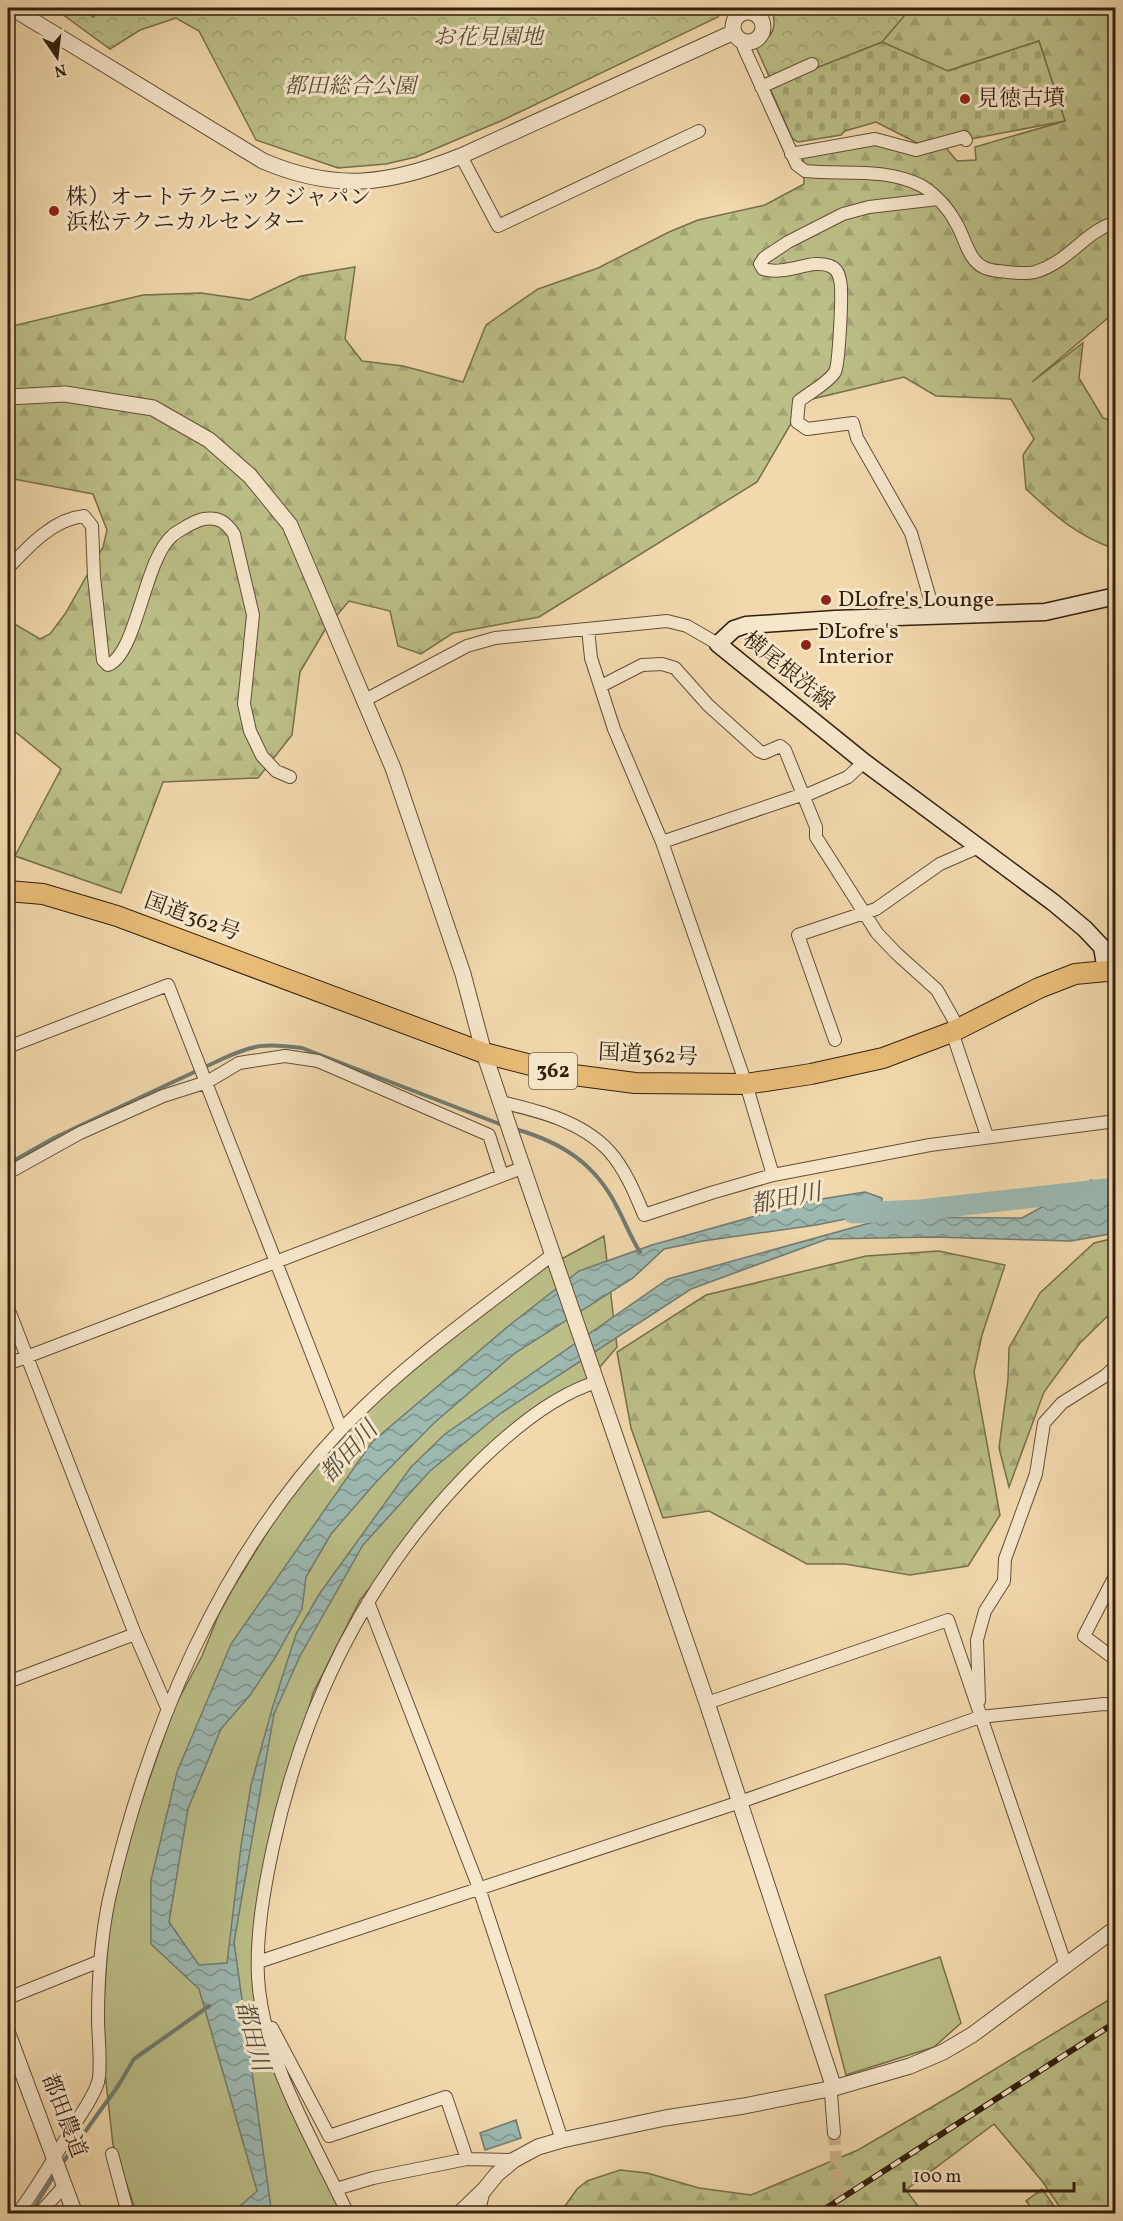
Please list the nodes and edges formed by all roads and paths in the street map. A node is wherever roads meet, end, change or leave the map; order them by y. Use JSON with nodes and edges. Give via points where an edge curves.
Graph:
{"nodes":[{"id":1,"x":12,"y":8,"type":"edge"},
{"id":2,"x":738,"y":36,"type":"joint"},
{"id":3,"x":812,"y":64,"type":"dead end"},
{"id":4,"x":760,"y":87,"type":"junction"},
{"id":5,"x":699,"y":131,"type":"dead end"},
{"id":6,"x":966,"y":140,"type":"dead end"},
{"id":7,"x":791,"y":154,"type":"junction"},
{"id":8,"x":461,"y":156,"type":"junction"},
{"id":9,"x":938,"y":199,"type":"junction"},
{"id":10,"x":1116,"y":222,"type":"edge"},
{"id":11,"x":8,"y":397,"type":"edge"},
{"id":12,"x":8,"y":568,"type":"edge"},
{"id":13,"x":1116,"y":596,"type":"edge"},
{"id":14,"x":935,"y":616,"type":"junction"},
{"id":15,"x":588,"y":628,"type":"junction"},
{"id":16,"x":718,"y":644,"type":"junction"},
{"id":17,"x":601,"y":686,"type":"junction"},
{"id":18,"x":365,"y":700,"type":"junction"},
{"id":19,"x":864,"y":762,"type":"junction"},
{"id":20,"x":290,"y":777,"type":"dead end"},
{"id":21,"x":804,"y":794,"type":"junction"},
{"id":22,"x":662,"y":842,"type":"junction"},
{"id":23,"x":979,"y":847,"type":"junction"},
{"id":24,"x":8,"y":891,"type":"edge"},
{"id":25,"x":864,"y":914,"type":"junction"},
{"id":26,"x":1111,"y":972,"type":"edge"},
{"id":27,"x":956,"y":1031,"type":"junction"},
{"id":28,"x":835,"y":1040,"type":"dead end"},
{"id":29,"x":8,"y":1047,"type":"edge"},
{"id":30,"x":484,"y":1053,"type":"junction"},
{"id":31,"x":206,"y":1081,"type":"junction"},
{"id":32,"x":746,"y":1084,"type":"junction"},
{"id":33,"x":503,"y":1108,"type":"junction"},
{"id":34,"x":1116,"y":1121,"type":"edge"},
{"id":35,"x":987,"y":1136,"type":"junction"},
{"id":36,"x":522,"y":1168,"type":"junction"},
{"id":37,"x":8,"y":1173,"type":"edge"},
{"id":38,"x":502,"y":1175,"type":"junction"},
{"id":39,"x":772,"y":1175,"type":"junction"},
{"id":40,"x":554,"y":1259,"type":"junction"},
{"id":41,"x":275,"y":1261,"type":"junction"},
{"id":42,"x":8,"y":1308,"type":"edge"},
{"id":43,"x":26,"y":1357,"type":"junction"},
{"id":44,"x":8,"y":1364,"type":"edge"},
{"id":45,"x":1116,"y":1366,"type":"edge"},
{"id":46,"x":597,"y":1382,"type":"junction"},
{"id":47,"x":341,"y":1429,"type":"junction"},
{"id":48,"x":1116,"y":1574,"type":"edge"},
{"id":49,"x":1112,"y":1590,"type":"edge"},
{"id":50,"x":368,"y":1602,"type":"junction"},
{"id":51,"x":135,"y":1634,"type":"junction"},
{"id":52,"x":1116,"y":1660,"type":"edge"},
{"id":53,"x":8,"y":1682,"type":"edge"},
{"id":54,"x":707,"y":1703,"type":"junction"},
{"id":55,"x":1116,"y":1706,"type":"edge"},
{"id":56,"x":168,"y":1710,"type":"junction"},
{"id":57,"x":980,"y":1717,"type":"junction"},
{"id":58,"x":740,"y":1802,"type":"junction"},
{"id":59,"x":479,"y":1888,"type":"junction"},
{"id":60,"x":1116,"y":1928,"type":"edge"},
{"id":61,"x":100,"y":1961,"type":"junction"},
{"id":62,"x":258,"y":1962,"type":"junction"},
{"id":63,"x":1066,"y":1965,"type":"junction"},
{"id":64,"x":8,"y":1998,"type":"edge"},
{"id":65,"x":262,"y":2008,"type":"junction"},
{"id":66,"x":8,"y":2034,"type":"edge"},
{"id":67,"x":834,"y":2088,"type":"junction"},
{"id":68,"x":834,"y":2133,"type":"tunnel mouth"},
{"id":69,"x":562,"y":2140,"type":"junction"},
{"id":70,"x":112,"y":2154,"type":"dead end"},
{"id":71,"x":55,"y":2158,"type":"junction"},
{"id":72,"x":467,"y":2159,"type":"junction"},
{"id":73,"x":514,"y":2160,"type":"junction"},
{"id":74,"x":64,"y":2181,"type":"junction"},
{"id":75,"x":336,"y":2189,"type":"junction"},
{"id":76,"x":484,"y":2190,"type":"junction"},
{"id":77,"x":16,"y":2214,"type":"edge"},
{"id":78,"x":39,"y":2214,"type":"edge"},
{"id":79,"x":75,"y":2214,"type":"edge"},
{"id":80,"x":128,"y":2214,"type":"edge"},
{"id":81,"x":348,"y":2214,"type":"edge"},
{"id":82,"x":459,"y":2214,"type":"edge"},
{"id":83,"x":478,"y":2214,"type":"edge"}],
"edges":[{"from":1,"to":8,"type":"street","via":[[235,145],[295,174],[327,180],[372,181],[423,171]]},
{"from":2,"to":4,"type":"street"},
{"from":2,"to":8,"type":"street"},
{"from":3,"to":4,"type":"street"},
{"from":4,"to":7,"type":"street"},
{"from":5,"to":8,"type":"street","via":[[498,226]]},
{"from":6,"to":7,"type":"street","via":[[964,137],[916,150],[875,138]]},
{"from":7,"to":9,"type":"street","via":[[796,165],[805,171],[899,178],[922,186]]},
{"from":9,"to":10,"type":"street","via":[[956,222],[975,261],[999,271],[1032,272],[1050,267],[1097,231]]},
{"from":9,"to":14,"type":"street","via":[[843,214],[788,242],[760,264],[772,272],[819,263],[832,266],[837,272],[841,286],[837,366],[829,378],[800,401],[796,422],[807,429],[853,423],[857,438],[911,533]]},
{"from":11,"to":18,"type":"street","via":[[65,394],[153,408],[209,440],[250,476],[290,525]]},
{"from":12,"to":20,"type":"street","via":[[44,533],[71,517],[84,516],[92,526],[103,660],[108,665],[123,651],[151,569],[171,536],[199,520],[214,518],[226,523],[234,534],[253,615],[244,704],[250,730],[262,756],[276,771]]},
{"from":13,"to":14,"type":"main road","name":"横尾根洗線","via":[[1045,612]]},
{"from":14,"to":16,"type":"main road","name":"横尾根洗線","via":[[746,626],[734,629]]},
{"from":15,"to":16,"type":"street","via":[[667,621],[687,626]]},
{"from":15,"to":17,"type":"street","via":[[591,658]]},
{"from":15,"to":18,"type":"street","via":[[495,638],[467,646]]},
{"from":16,"to":19,"type":"main road","name":"横尾根洗線"},
{"from":17,"to":21,"type":"street","via":[[642,664],[675,668],[708,705],[759,751],[764,753],[780,746],[785,750]]},
{"from":17,"to":22,"type":"street","via":[[614,729]]},
{"from":18,"to":30,"type":"street","via":[[393,768],[452,942]]},
{"from":19,"to":21,"type":"street","via":[[848,777]]},
{"from":19,"to":23,"type":"main road","name":"横尾根洗線"},
{"from":21,"to":22,"type":"street"},
{"from":21,"to":25,"type":"street","via":[[816,837]]},
{"from":22,"to":32,"type":"street"},
{"from":23,"to":25,"type":"street","via":[[940,864]]},
{"from":23,"to":26,"type":"main road","name":"横尾根洗線","via":[[1086,929],[1102,946]]},
{"from":24,"to":30,"type":"highway","name":"国道362号","number":"362","via":[[43,894],[117,916]]},
{"from":25,"to":27,"type":"street","via":[[896,953],[937,990]]},
{"from":25,"to":28,"type":"street","via":[[798,935]]},
{"from":26,"to":27,"type":"highway","name":"国道362号","number":"362","via":[[1075,974]]},
{"from":27,"to":32,"type":"highway","name":"国道362号","number":"362","via":[[884,1058]]},
{"from":27,"to":35,"type":"street"},
{"from":29,"to":31,"type":"street","via":[[168,985]]},
{"from":30,"to":32,"type":"highway","name":"国道362号","number":"362","via":[[566,1074],[635,1083]]},
{"from":30,"to":33,"type":"street"},
{"from":31,"to":37,"type":"street","via":[[80,1133]]},
{"from":31,"to":38,"type":"street","via":[[239,1063],[260,1058],[285,1056],[318,1061],[489,1135]]},
{"from":31,"to":41,"type":"street"},
{"from":32,"to":39,"type":"street"},
{"from":33,"to":36,"type":"street"},
{"from":33,"to":39,"type":"street","via":[[538,1111],[586,1133],[608,1151],[630,1183],[645,1215]]},
{"from":34,"to":35,"type":"street"},
{"from":35,"to":39,"type":"street"},
{"from":36,"to":38,"type":"street"},
{"from":36,"to":40,"type":"street"},
{"from":38,"to":41,"type":"street"},
{"from":40,"to":46,"type":"street"},
{"from":40,"to":47,"type":"street","via":[[405,1370]]},
{"from":41,"to":43,"type":"street"},
{"from":41,"to":47,"type":"street"},
{"from":42,"to":43,"type":"street"},
{"from":43,"to":44,"type":"street"},
{"from":43,"to":51,"type":"street"},
{"from":45,"to":57,"type":"street","via":[[1062,1403],[1044,1423],[1036,1474],[1005,1558],[1005,1581],[985,1611],[977,1640]]},
{"from":46,"to":50,"type":"street","via":[[558,1400],[490,1451],[414,1536]]},
{"from":46,"to":54,"type":"street"},
{"from":47,"to":56,"type":"street","via":[[294,1483],[255,1538],[213,1614]]},
{"from":48,"to":49,"type":"street"},
{"from":49,"to":52,"type":"street","via":[[1084,1636]]},
{"from":50,"to":59,"type":"street"},
{"from":50,"to":62,"type":"street","via":[[336,1661],[296,1761],[270,1858]]},
{"from":51,"to":53,"type":"street"},
{"from":51,"to":56,"type":"street"},
{"from":54,"to":57,"type":"street","via":[[948,1620]]},
{"from":54,"to":58,"type":"street"},
{"from":55,"to":57,"type":"street"},
{"from":56,"to":61,"type":"street","via":[[118,1863]]},
{"from":57,"to":58,"type":"street"},
{"from":57,"to":63,"type":"street"},
{"from":58,"to":59,"type":"street"},
{"from":58,"to":67,"type":"street"},
{"from":59,"to":62,"type":"street"},
{"from":59,"to":69,"type":"street"},
{"from":60,"to":63,"type":"street"},
{"from":61,"to":64,"type":"street"},
{"from":61,"to":71,"type":"street","via":[[99,2080]]},
{"from":62,"to":65,"type":"street"},
{"from":63,"to":67,"type":"street","via":[[943,2052]]},
{"from":65,"to":72,"type":"street","via":[[329,2136],[446,2097]]},
{"from":65,"to":75,"type":"street","via":[[283,2079]]},
{"from":66,"to":71,"type":"street","name":"都田農道"},
{"from":67,"to":68,"type":"street"},
{"from":67,"to":69,"type":"street"},
{"from":69,"to":73,"type":"street"},
{"from":70,"to":80,"type":"street"},
{"from":71,"to":74,"type":"street","name":"都田農道"},
{"from":71,"to":77,"type":"street"},
{"from":72,"to":73,"type":"street"},
{"from":72,"to":75,"type":"street"},
{"from":73,"to":76,"type":"street"},
{"from":74,"to":78,"type":"street"},
{"from":74,"to":79,"type":"street","name":"都田農道"},
{"from":75,"to":81,"type":"street"},
{"from":76,"to":82,"type":"street"},
{"from":76,"to":83,"type":"street"}]}
